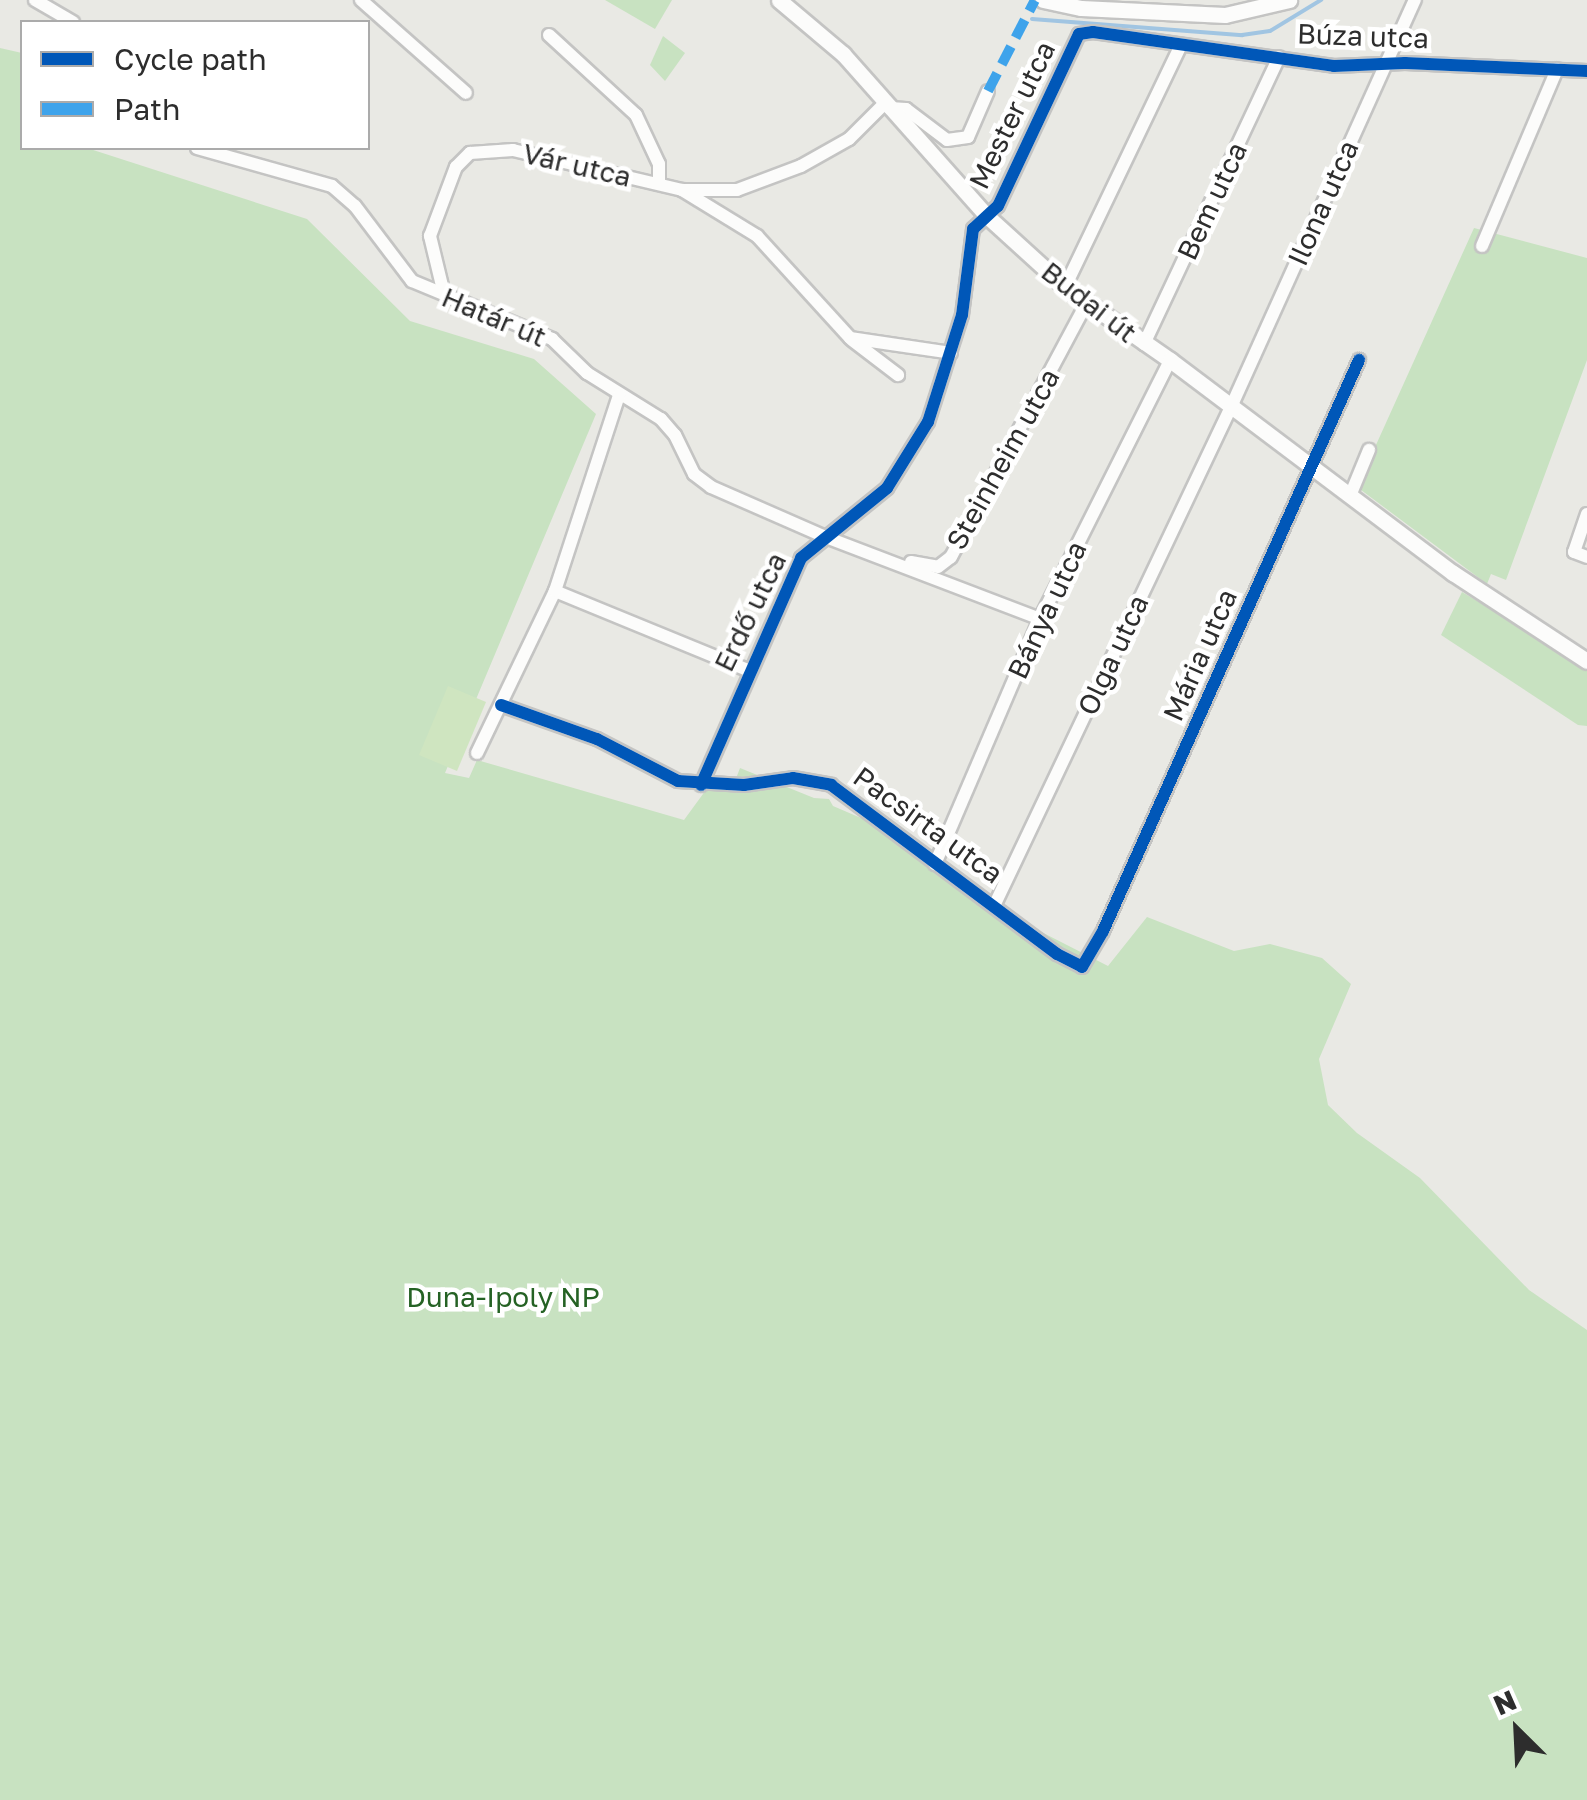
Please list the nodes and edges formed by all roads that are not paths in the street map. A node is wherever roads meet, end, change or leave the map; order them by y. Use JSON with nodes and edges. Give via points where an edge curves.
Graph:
{"nodes":[{"id":1,"x":34,"y":0,"type":"edge"},
{"id":2,"x":361,"y":0,"type":"edge"},
{"id":3,"x":779,"y":0,"type":"edge"},
{"id":4,"x":1043,"y":0,"type":"edge"},
{"id":5,"x":1289,"y":0,"type":"edge"},
{"id":6,"x":1415,"y":0,"type":"edge"},
{"id":7,"x":69,"y":20,"type":"edge"},
{"id":8,"x":1080,"y":34,"type":"joint"},
{"id":9,"x":549,"y":35,"type":"dead end"},
{"id":10,"x":1180,"y":47,"type":"junction"},
{"id":11,"x":1280,"y":57,"type":"junction"},
{"id":12,"x":1385,"y":66,"type":"junction"},
{"id":13,"x":1557,"y":69,"type":"junction"},
{"id":14,"x":1587,"y":71,"type":"edge"},
{"id":15,"x":988,"y":91,"type":"dead end"},
{"id":16,"x":466,"y":93,"type":"dead end"},
{"id":17,"x":887,"y":106,"type":"junction"},
{"id":18,"x":203,"y":150,"type":"edge"},
{"id":19,"x":658,"y":183,"type":"junction"},
{"id":20,"x":682,"y":190,"type":"junction"},
{"id":21,"x":986,"y":216,"type":"junction"},
{"id":22,"x":1482,"y":246,"type":"dead end"},
{"id":23,"x":1064,"y":287,"type":"junction"},
{"id":24,"x":444,"y":294,"type":"junction"},
{"id":25,"x":1087,"y":302,"type":"junction"},
{"id":26,"x":850,"y":338,"type":"junction"},
{"id":27,"x":1144,"y":344,"type":"junction"},
{"id":28,"x":951,"y":353,"type":"junction"},
{"id":29,"x":1170,"y":360,"type":"junction"},
{"id":30,"x":1359,"y":360,"type":"dead end"},
{"id":31,"x":898,"y":375,"type":"dead end"},
{"id":32,"x":619,"y":394,"type":"junction"},
{"id":33,"x":1231,"y":406,"type":"junction"},
{"id":34,"x":1369,"y":450,"type":"dead end"},
{"id":35,"x":1312,"y":467,"type":"junction"},
{"id":36,"x":1350,"y":496,"type":"junction"},
{"id":37,"x":1587,"y":514,"type":"edge"},
{"id":38,"x":824,"y":536,"type":"junction"},
{"id":39,"x":1587,"y":557,"type":"edge"},
{"id":40,"x":889,"y":562,"type":"junction"},
{"id":41,"x":555,"y":592,"type":"junction"},
{"id":42,"x":1040,"y":618,"type":"junction"},
{"id":43,"x":1587,"y":661,"type":"edge"},
{"id":44,"x":748,"y":670,"type":"junction"},
{"id":45,"x":501,"y":705,"type":"junction"},
{"id":46,"x":477,"y":754,"type":"dead end"},
{"id":47,"x":701,"y":785,"type":"junction"},
{"id":48,"x":935,"y":864,"type":"junction"},
{"id":49,"x":995,"y":904,"type":"junction"},
{"id":50,"x":1082,"y":967,"type":"joint"}],
"edges":[{"from":1,"to":7,"type":"street"},
{"from":2,"to":16,"type":"street"},
{"from":3,"to":17,"type":"street","name":"Budai út","via":[[843,54]]},
{"from":4,"to":5,"type":"street","via":[[1224,15]]},
{"from":6,"to":12,"type":"street","name":"Ilona utca"},
{"from":8,"to":10,"type":"street","name":"Búza utca"},
{"from":8,"to":21,"type":"street","name":"Mester utca","via":[[998,206]]},
{"from":9,"to":19,"type":"street","name":"Vár utca","via":[[636,115],[659,164]]},
{"from":10,"to":11,"type":"street","name":"Búza utca"},
{"from":10,"to":23,"type":"street"},
{"from":11,"to":12,"type":"street","name":"Búza utca"},
{"from":11,"to":27,"type":"street","name":"Bem utca"},
{"from":12,"to":13,"type":"street","name":"Búza utca"},
{"from":12,"to":33,"type":"street","name":"Ilona utca"},
{"from":13,"to":14,"type":"street","name":"Búza utca"},
{"from":13,"to":22,"type":"street"},
{"from":15,"to":17,"type":"street","via":[[968,136],[947,140],[906,110]]},
{"from":17,"to":20,"type":"street","via":[[849,139],[802,166],[738,190]]},
{"from":17,"to":21,"type":"street","name":"Budai út"},
{"from":18,"to":24,"type":"street","name":"Határ út","via":[[327,183],[355,206],[410,280]]},
{"from":19,"to":20,"type":"street","name":"Vár utca"},
{"from":19,"to":24,"type":"street","name":"Vár utca","via":[[513,150],[470,153],[456,167],[430,236]]},
{"from":20,"to":26,"type":"street","name":"Vár utca","via":[[757,236]]},
{"from":21,"to":23,"type":"street","name":"Budai út"},
{"from":21,"to":28,"type":"street","name":"Erdő utca","via":[[973,229]]},
{"from":23,"to":25,"type":"street","name":"Budai út"},
{"from":24,"to":32,"type":"street","name":"Határ út","via":[[548,336]]},
{"from":25,"to":27,"type":"street","name":"Budai út"},
{"from":25,"to":40,"type":"street","name":"Steinheim utca","via":[[951,556],[938,567]]},
{"from":26,"to":28,"type":"street"},
{"from":26,"to":31,"type":"street","name":"Vár utca"},
{"from":27,"to":29,"type":"street","name":"Budai út"},
{"from":28,"to":38,"type":"street","name":"Erdő utca","via":[[928,422],[886,488]]},
{"from":29,"to":33,"type":"street","name":"Budai út"},
{"from":29,"to":42,"type":"street","name":"Bánya utca"},
{"from":30,"to":35,"type":"street","name":"Mária utca"},
{"from":32,"to":38,"type":"street","name":"Határ út","via":[[669,426],[699,479]]},
{"from":32,"to":41,"type":"street"},
{"from":33,"to":35,"type":"street","name":"Budai út"},
{"from":33,"to":49,"type":"street","name":"Olga utca"},
{"from":34,"to":36,"type":"street"},
{"from":35,"to":36,"type":"street","name":"Budai út"},
{"from":35,"to":50,"type":"street","name":"Mária utca"},
{"from":36,"to":43,"type":"street","name":"Budai út"},
{"from":37,"to":39,"type":"street","via":[[1574,552]]},
{"from":38,"to":40,"type":"street","name":"Határ út"},
{"from":38,"to":44,"type":"street","name":"Erdő utca","via":[[799,561]]},
{"from":40,"to":42,"type":"street"},
{"from":41,"to":44,"type":"street"},
{"from":41,"to":45,"type":"street"},
{"from":42,"to":48,"type":"street","name":"Bánya utca"},
{"from":44,"to":47,"type":"street","name":"Erdő utca"},
{"from":45,"to":46,"type":"street"},
{"from":45,"to":47,"type":"street","name":"Pacsirta utca"},
{"from":47,"to":48,"type":"street","name":"Pacsirta utca","via":[[793,778],[831,786]]},
{"from":48,"to":49,"type":"street","name":"Pacsirta utca"},
{"from":49,"to":50,"type":"street","name":"Pacsirta utca"}]}
